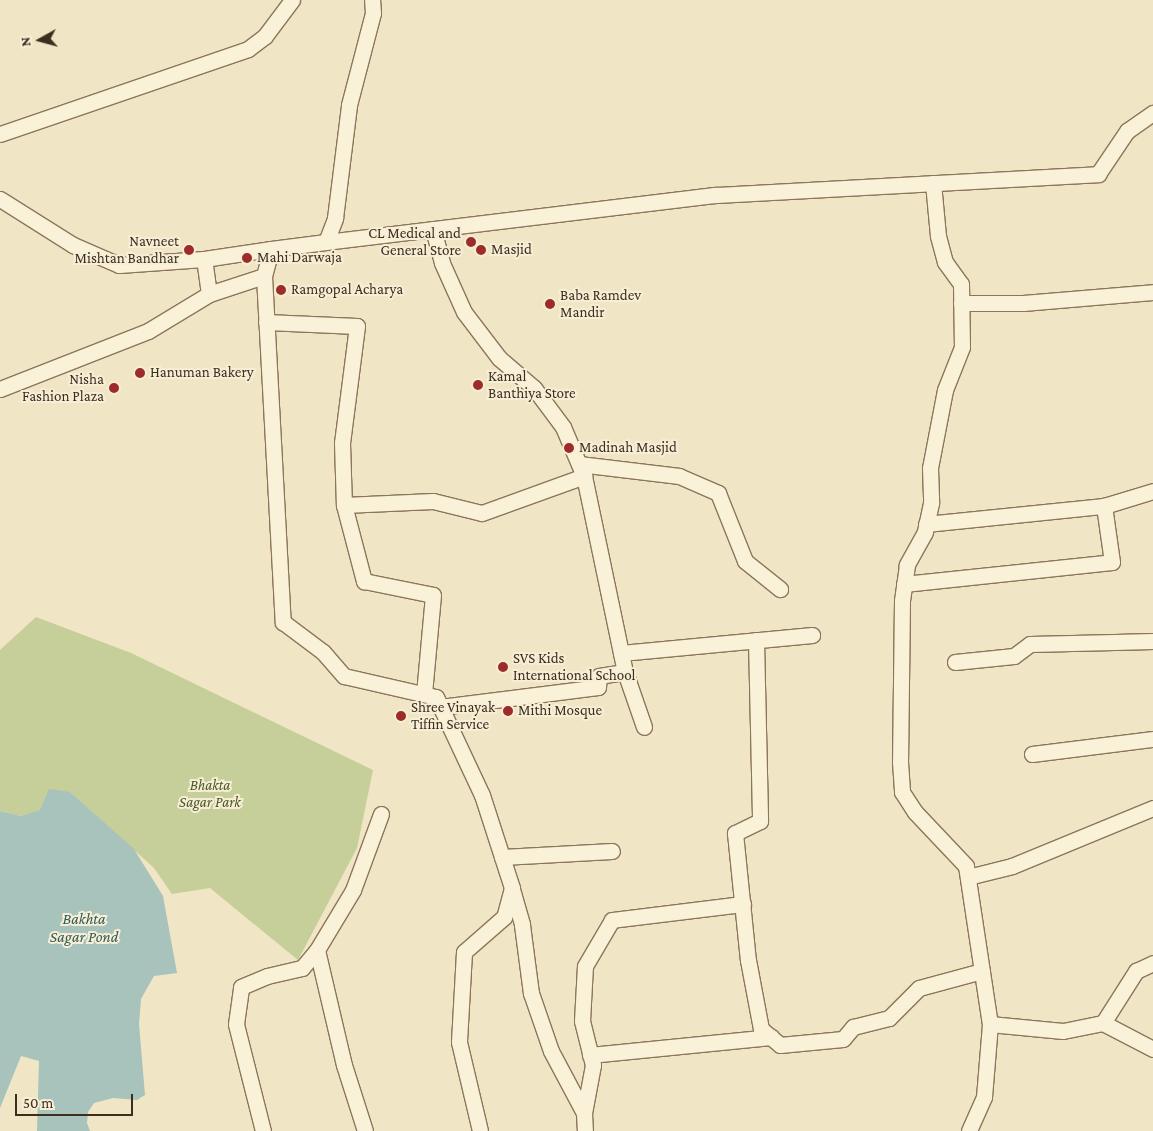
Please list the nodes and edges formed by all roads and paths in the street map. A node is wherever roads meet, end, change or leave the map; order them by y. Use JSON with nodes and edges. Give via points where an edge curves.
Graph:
{"nodes":[{"id":1,"x":292,"y":0,"type":"edge"},
{"id":2,"x":372,"y":0,"type":"edge"},
{"id":3,"x":1153,"y":113,"type":"edge"},
{"id":4,"x":0,"y":134,"type":"edge"},
{"id":5,"x":933,"y":183,"type":"junction"},
{"id":6,"x":0,"y":199,"type":"edge"},
{"id":7,"x":433,"y":230,"type":"junction"},
{"id":8,"x":326,"y":242,"type":"junction"},
{"id":9,"x":271,"y":249,"type":"junction"},
{"id":10,"x":204,"y":259,"type":"junction"},
{"id":11,"x":264,"y":276,"type":"junction"},
{"id":12,"x":1153,"y":292,"type":"edge"},
{"id":13,"x":209,"y":294,"type":"junction"},
{"id":14,"x":962,"y":303,"type":"junction"},
{"id":15,"x":266,"y":322,"type":"junction"},
{"id":16,"x":0,"y":389,"type":"edge"},
{"id":17,"x":582,"y":470,"type":"junction"},
{"id":18,"x":1153,"y":491,"type":"edge"},
{"id":19,"x":344,"y":505,"type":"junction"},
{"id":20,"x":1104,"y":506,"type":"junction"},
{"id":21,"x":926,"y":524,"type":"junction"},
{"id":22,"x":904,"y":584,"type":"junction"},
{"id":23,"x":780,"y":589,"type":"dead end"},
{"id":24,"x":812,"y":635,"type":"dead end"},
{"id":25,"x":756,"y":640,"type":"junction"},
{"id":26,"x":1153,"y":641,"type":"edge"},
{"id":27,"x":621,"y":653,"type":"junction"},
{"id":28,"x":955,"y":662,"type":"dead end"},
{"id":29,"x":626,"y":672,"type":"junction"},
{"id":30,"x":424,"y":694,"type":"junction"},
{"id":31,"x":440,"y":706,"type":"junction"},
{"id":32,"x":644,"y":727,"type":"dead end"},
{"id":33,"x":1153,"y":739,"type":"edge"},
{"id":34,"x":1032,"y":754,"type":"dead end"},
{"id":35,"x":1153,"y":808,"type":"edge"},
{"id":36,"x":381,"y":814,"type":"dead end"},
{"id":37,"x":612,"y":852,"type":"dead end"},
{"id":38,"x":502,"y":857,"type":"junction"},
{"id":39,"x":968,"y":877,"type":"junction"},
{"id":40,"x":512,"y":888,"type":"junction"},
{"id":41,"x":742,"y":904,"type":"junction"},
{"id":42,"x":317,"y":950,"type":"junction"},
{"id":43,"x":1153,"y":963,"type":"edge"},
{"id":44,"x":982,"y":971,"type":"junction"},
{"id":45,"x":1103,"y":1023,"type":"junction"},
{"id":46,"x":990,"y":1024,"type":"junction"},
{"id":47,"x":771,"y":1037,"type":"junction"},
{"id":48,"x":1153,"y":1049,"type":"edge"},
{"id":49,"x":590,"y":1056,"type":"junction"},
{"id":50,"x":584,"y":1113,"type":"junction"},
{"id":51,"x":263,"y":1131,"type":"edge"},
{"id":52,"x":365,"y":1131,"type":"edge"},
{"id":53,"x":480,"y":1131,"type":"edge"},
{"id":54,"x":586,"y":1131,"type":"edge"},
{"id":55,"x":969,"y":1131,"type":"edge"}],
"edges":[{"from":1,"to":4,"type":"street","via":[[265,36],[248,48]]},
{"from":2,"to":8,"type":"street","via":[[373,13],[349,106],[334,218]]},
{"from":3,"to":5,"type":"street","via":[[1127,131],[1098,174]]},
{"from":5,"to":7,"type":"street","via":[[715,195]]},
{"from":5,"to":14,"type":"street","via":[[938,236],[945,262],[961,284]]},
{"from":6,"to":10,"type":"street","via":[[73,245],[119,265]]},
{"from":7,"to":8,"type":"street"},
{"from":7,"to":17,"type":"street","via":[[442,262],[464,312],[499,358],[534,388],[563,427]]},
{"from":8,"to":9,"type":"street"},
{"from":9,"to":10,"type":"street"},
{"from":9,"to":11,"type":"street"},
{"from":10,"to":13,"type":"street"},
{"from":11,"to":13,"type":"street"},
{"from":11,"to":15,"type":"street"},
{"from":12,"to":14,"type":"street","via":[[1023,303]]},
{"from":13,"to":16,"type":"street","via":[[148,331]]},
{"from":14,"to":21,"type":"street","via":[[962,347],[945,390],[930,468],[931,503]]},
{"from":15,"to":19,"type":"street","via":[[357,326],[342,443]]},
{"from":15,"to":30,"type":"street","via":[[283,622],[323,652],[344,676]]},
{"from":17,"to":19,"type":"street","via":[[482,513],[433,501]]},
{"from":17,"to":23,"type":"street","via":[[679,476],[718,493],[745,561]]},
{"from":17,"to":27,"type":"street"},
{"from":18,"to":20,"type":"street"},
{"from":19,"to":30,"type":"street","via":[[364,581],[433,595]]},
{"from":20,"to":21,"type":"street"},
{"from":20,"to":22,"type":"street","via":[[1112,562]]},
{"from":21,"to":22,"type":"street","via":[[907,565]]},
{"from":22,"to":39,"type":"street","via":[[898,686],[902,792],[915,812],[966,866]]},
{"from":24,"to":25,"type":"street"},
{"from":25,"to":27,"type":"street"},
{"from":25,"to":41,"type":"street","via":[[760,821],[735,833]]},
{"from":26,"to":28,"type":"street","via":[[1030,644],[1014,656]]},
{"from":27,"to":29,"type":"street"},
{"from":29,"to":31,"type":"street","via":[[599,676],[598,687]]},
{"from":29,"to":32,"type":"street"},
{"from":30,"to":31,"type":"street","via":[[436,697]]},
{"from":31,"to":38,"type":"street","via":[[482,795]]},
{"from":33,"to":34,"type":"street"},
{"from":35,"to":39,"type":"street","via":[[1012,866]]},
{"from":36,"to":42,"type":"street","via":[[353,890]]},
{"from":37,"to":38,"type":"street"},
{"from":38,"to":40,"type":"street"},
{"from":39,"to":44,"type":"street"},
{"from":40,"to":50,"type":"street","via":[[522,925],[531,993],[551,1051]]},
{"from":40,"to":53,"type":"street","via":[[504,917],[464,952],[459,1042]]},
{"from":41,"to":47,"type":"street","via":[[761,1029]]},
{"from":41,"to":49,"type":"street","via":[[612,920],[586,966],[582,1022]]},
{"from":42,"to":51,"type":"street","via":[[302,968],[267,976],[241,987],[236,1024]]},
{"from":42,"to":52,"type":"street","via":[[344,1065]]},
{"from":43,"to":45,"type":"street","via":[[1136,970]]},
{"from":44,"to":46,"type":"street"},
{"from":44,"to":47,"type":"street","via":[[919,988],[889,1018],[853,1027],[843,1039],[780,1045]]},
{"from":45,"to":46,"type":"street","via":[[1063,1031]]},
{"from":45,"to":48,"type":"street"},
{"from":46,"to":55,"type":"street","via":[[984,1097]]},
{"from":47,"to":49,"type":"street"},
{"from":49,"to":50,"type":"street","via":[[593,1065]]},
{"from":50,"to":54,"type":"street"}]}
